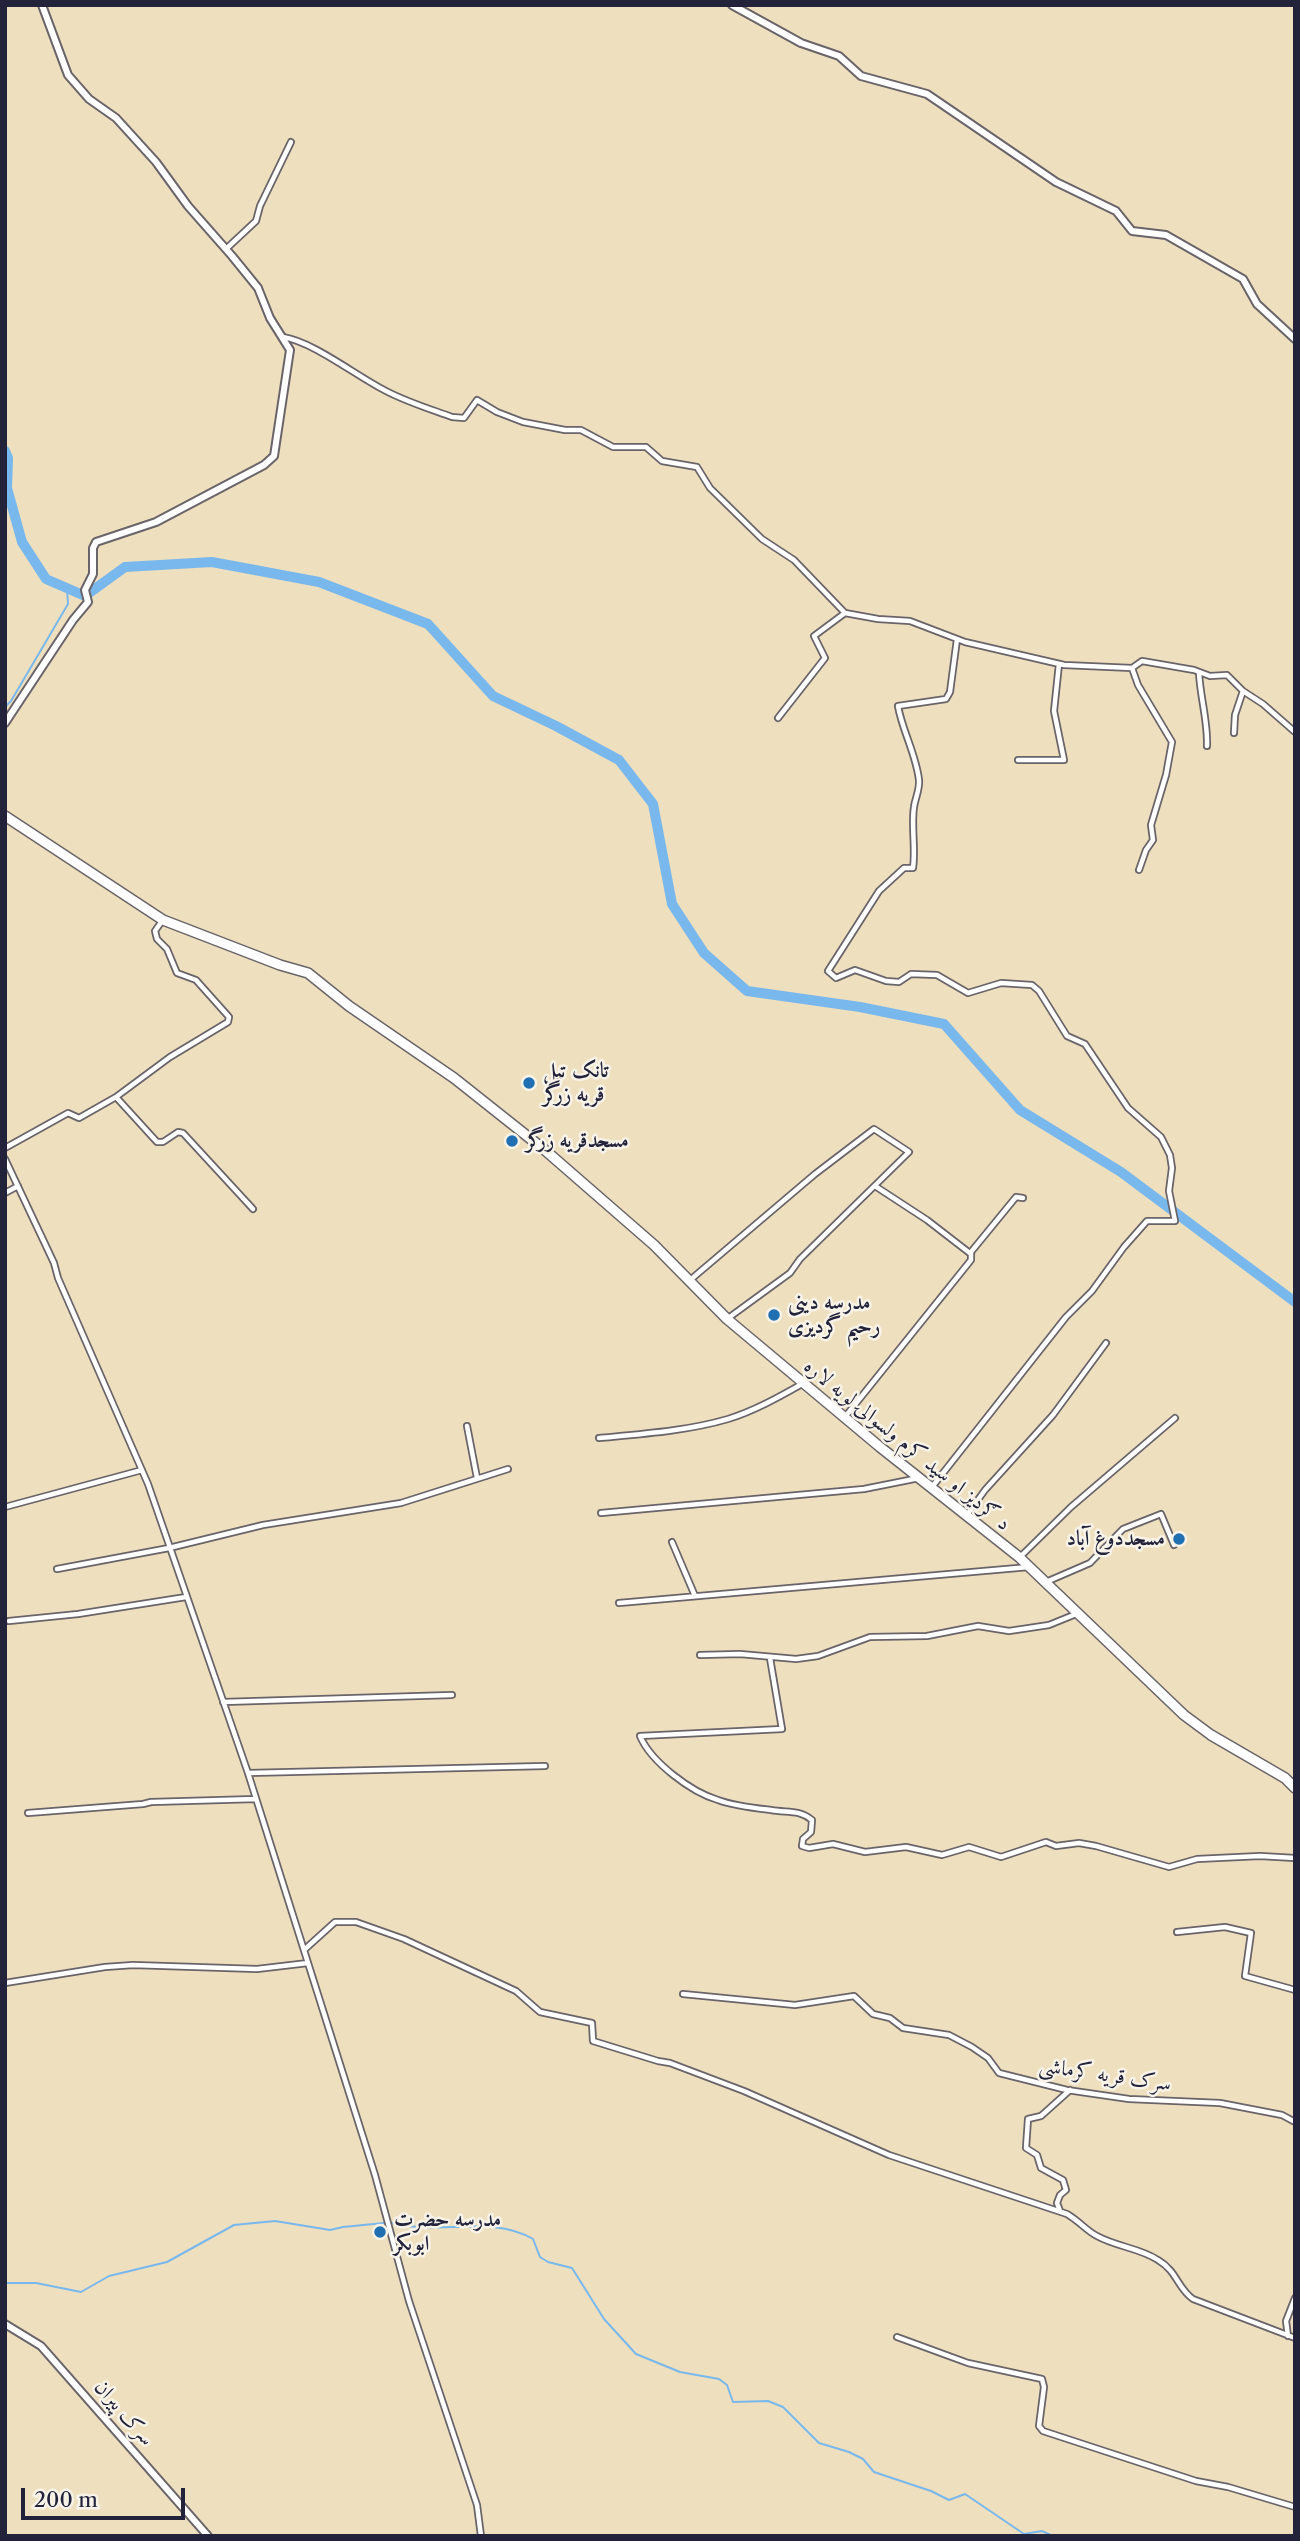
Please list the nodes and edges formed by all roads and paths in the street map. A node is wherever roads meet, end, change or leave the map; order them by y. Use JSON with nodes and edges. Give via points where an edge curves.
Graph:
{"nodes":[{"id":1,"x":42,"y":5,"type":"edge"},
{"id":2,"x":732,"y":5,"type":"edge"},
{"id":3,"x":291,"y":142,"type":"dead end"},
{"id":4,"x":226,"y":249,"type":"junction"},
{"id":5,"x":282,"y":337,"type":"junction"},
{"id":6,"x":1295,"y":339,"type":"edge"},
{"id":7,"x":845,"y":613,"type":"junction"},
{"id":8,"x":957,"y":639,"type":"junction"},
{"id":9,"x":1059,"y":664,"type":"junction"},
{"id":10,"x":1132,"y":668,"type":"junction"},
{"id":11,"x":1199,"y":672,"type":"junction"},
{"id":12,"x":1243,"y":691,"type":"junction"},
{"id":13,"x":778,"y":718,"type":"dead end"},
{"id":14,"x":5,"y":723,"type":"edge"},
{"id":15,"x":1295,"y":732,"type":"edge"},
{"id":16,"x":1234,"y":733,"type":"dead end"},
{"id":17,"x":1207,"y":746,"type":"dead end"},
{"id":18,"x":1018,"y":760,"type":"dead end"},
{"id":19,"x":5,"y":816,"type":"edge"},
{"id":20,"x":1139,"y":870,"type":"dead end"},
{"id":21,"x":163,"y":920,"type":"junction"},
{"id":22,"x":117,"y":1097,"type":"junction"},
{"id":23,"x":5,"y":1148,"type":"edge"},
{"id":24,"x":5,"y":1159,"type":"edge"},
{"id":25,"x":18,"y":1186,"type":"junction"},
{"id":26,"x":875,"y":1186,"type":"junction"},
{"id":27,"x":5,"y":1193,"type":"edge"},
{"id":28,"x":1023,"y":1198,"type":"dead end"},
{"id":29,"x":253,"y":1209,"type":"dead end"},
{"id":30,"x":973,"y":1255,"type":"junction"},
{"id":31,"x":688,"y":1281,"type":"junction"},
{"id":32,"x":727,"y":1319,"type":"junction"},
{"id":33,"x":1106,"y":1343,"type":"dead end"},
{"id":34,"x":803,"y":1383,"type":"junction"},
{"id":35,"x":844,"y":1418,"type":"junction"},
{"id":36,"x":1175,"y":1418,"type":"dead end"},
{"id":37,"x":467,"y":1426,"type":"dead end"},
{"id":38,"x":599,"y":1438,"type":"dead end"},
{"id":39,"x":508,"y":1469,"type":"dead end"},
{"id":40,"x":142,"y":1470,"type":"junction"},
{"id":41,"x":477,"y":1478,"type":"junction"},
{"id":42,"x":919,"y":1478,"type":"junction"},
{"id":43,"x":931,"y":1488,"type":"junction"},
{"id":44,"x":5,"y":1507,"type":"edge"},
{"id":45,"x":601,"y":1513,"type":"dead end"},
{"id":46,"x":966,"y":1516,"type":"junction"},
{"id":47,"x":672,"y":1542,"type":"dead end"},
{"id":48,"x":1174,"y":1545,"type":"dead end"},
{"id":49,"x":169,"y":1548,"type":"junction"},
{"id":50,"x":1019,"y":1557,"type":"junction"},
{"id":51,"x":1028,"y":1567,"type":"junction"},
{"id":52,"x":57,"y":1569,"type":"dead end"},
{"id":53,"x":1046,"y":1582,"type":"junction"},
{"id":54,"x":695,"y":1596,"type":"junction"},
{"id":55,"x":186,"y":1597,"type":"junction"},
{"id":56,"x":619,"y":1603,"type":"dead end"},
{"id":57,"x":1077,"y":1614,"type":"junction"},
{"id":58,"x":9,"y":1621,"type":"dead end"},
{"id":59,"x":700,"y":1655,"type":"dead end"},
{"id":60,"x":770,"y":1658,"type":"junction"},
{"id":61,"x":452,"y":1695,"type":"dead end"},
{"id":62,"x":223,"y":1702,"type":"junction"},
{"id":63,"x":545,"y":1766,"type":"dead end"},
{"id":64,"x":248,"y":1773,"type":"junction"},
{"id":65,"x":1295,"y":1788,"type":"edge"},
{"id":66,"x":256,"y":1799,"type":"junction"},
{"id":67,"x":28,"y":1813,"type":"dead end"},
{"id":68,"x":1295,"y":1858,"type":"edge"},
{"id":69,"x":1177,"y":1932,"type":"dead end"},
{"id":70,"x":304,"y":1951,"type":"junction"},
{"id":71,"x":308,"y":1963,"type":"junction"},
{"id":72,"x":5,"y":1983,"type":"edge"},
{"id":73,"x":1295,"y":1990,"type":"edge"},
{"id":74,"x":683,"y":1994,"type":"dead end"},
{"id":75,"x":1070,"y":2090,"type":"junction"},
{"id":76,"x":1295,"y":2122,"type":"edge"},
{"id":77,"x":1060,"y":2212,"type":"junction"},
{"id":78,"x":1295,"y":2298,"type":"edge"},
{"id":79,"x":5,"y":2324,"type":"edge"},
{"id":80,"x":1288,"y":2336,"type":"junction"},
{"id":81,"x":897,"y":2337,"type":"dead end"},
{"id":82,"x":1295,"y":2338,"type":"edge"},
{"id":83,"x":1295,"y":2507,"type":"edge"},
{"id":84,"x":208,"y":2536,"type":"edge"},
{"id":85,"x":481,"y":2536,"type":"edge"}],
"edges":[{"from":1,"to":4,"type":"street","via":[[68,75],[156,162]]},
{"from":2,"to":6,"type":"street","via":[[801,43],[839,56],[860,76],[927,94],[1056,182],[1116,211],[1132,231],[1166,235],[1242,279],[1258,304]]},
{"from":3,"to":4,"type":"street","via":[[256,221]]},
{"from":4,"to":5,"type":"street","via":[[258,288]]},
{"from":5,"to":7,"type":"street","via":[[389,393],[453,418],[464,418],[477,400],[523,422],[581,430],[613,447],[646,447],[662,461],[696,467],[710,488],[762,538],[794,560]]},
{"from":5,"to":14,"type":"street","via":[[290,350],[274,456],[156,522],[96,542],[93,574],[85,590],[88,602]]},
{"from":7,"to":8,"type":"street","via":[[910,621]]},
{"from":7,"to":13,"type":"street","via":[[814,636],[825,658]]},
{"from":8,"to":9,"type":"street"},
{"from":8,"to":43,"type":"street","via":[[946,699],[898,706],[919,783],[913,810],[913,868],[904,868],[879,891],[828,971],[836,978],[855,970],[899,982],[911,974],[937,975],[968,993],[1001,983],[1032,985],[1067,1036],[1085,1044],[1128,1108],[1161,1137],[1170,1155],[1169,1191],[1175,1221],[1147,1221]]},
{"from":9,"to":10,"type":"street"},
{"from":9,"to":18,"type":"street","via":[[1055,712],[1064,760]]},
{"from":10,"to":11,"type":"street","via":[[1142,662]]},
{"from":10,"to":20,"type":"street","via":[[1172,742],[1151,825],[1153,841]]},
{"from":11,"to":12,"type":"street","via":[[1227,675]]},
{"from":11,"to":17,"type":"street"},
{"from":12,"to":15,"type":"street"},
{"from":12,"to":16,"type":"street"},
{"from":19,"to":21,"type":"highway","name":"د ګردیز او سید کرم ولسوالۍ لویه لاره"},
{"from":21,"to":22,"type":"street","via":[[155,931],[173,967],[196,981],[230,1020]]},
{"from":21,"to":31,"type":"highway","name":"د ګردیز او سید کرم ولسوالۍ لویه لاره","via":[[308,973],[546,1151],[654,1245]]},
{"from":22,"to":23,"type":"street","via":[[79,1118],[68,1113]]},
{"from":22,"to":29,"type":"street","via":[[157,1142],[183,1133]]},
{"from":24,"to":25,"type":"street"},
{"from":25,"to":27,"type":"street"},
{"from":25,"to":40,"type":"street"},
{"from":26,"to":30,"type":"street"},
{"from":26,"to":31,"type":"street","via":[[909,1152],[874,1129]]},
{"from":26,"to":32,"type":"street","via":[[790,1273]]},
{"from":28,"to":30,"type":"street","via":[[1016,1197]]},
{"from":30,"to":35,"type":"street"},
{"from":31,"to":32,"type":"highway","name":"د ګردیز او سید کرم ولسوالۍ لویه لاره"},
{"from":32,"to":34,"type":"highway","name":"د ګردیز او سید کرم ولسوالۍ لویه لاره"},
{"from":33,"to":46,"type":"street","via":[[1053,1415]]},
{"from":34,"to":35,"type":"highway","name":"د ګردیز او سید کرم ولسوالۍ لویه لاره"},
{"from":34,"to":38,"type":"street","via":[[719,1421]]},
{"from":35,"to":42,"type":"highway","name":"د ګردیز او سید کرم ولسوالۍ لویه لاره"},
{"from":36,"to":50,"type":"street"},
{"from":37,"to":41,"type":"street"},
{"from":39,"to":41,"type":"street"},
{"from":40,"to":44,"type":"street"},
{"from":40,"to":49,"type":"street"},
{"from":41,"to":49,"type":"street","via":[[401,1503],[263,1525]]},
{"from":42,"to":43,"type":"highway","name":"د ګردیز او سید کرم ولسوالۍ لویه لاره"},
{"from":42,"to":45,"type":"street","via":[[864,1489]]},
{"from":43,"to":46,"type":"highway","name":"د ګردیز او سید کرم ولسوالۍ لویه لاره"},
{"from":46,"to":50,"type":"highway","name":"د ګردیز او سید کرم ولسوالۍ لویه لاره"},
{"from":47,"to":54,"type":"street"},
{"from":48,"to":53,"type":"street","via":[[1161,1514],[1123,1529],[1090,1563]]},
{"from":49,"to":52,"type":"street"},
{"from":49,"to":55,"type":"street"},
{"from":50,"to":51,"type":"highway","name":"د ګردیز او سید کرم ولسوالۍ لویه لاره"},
{"from":51,"to":53,"type":"highway","name":"د ګردیز او سید کرم ولسوالۍ لویه لاره"},
{"from":51,"to":54,"type":"street"},
{"from":53,"to":57,"type":"highway","name":"د ګردیز او سید کرم ولسوالۍ لویه لاره"},
{"from":54,"to":56,"type":"street"},
{"from":55,"to":58,"type":"street"},
{"from":55,"to":62,"type":"street"},
{"from":57,"to":60,"type":"street","via":[[1049,1625],[1009,1631],[978,1626],[927,1636],[870,1637],[818,1656]]},
{"from":57,"to":65,"type":"highway","name":"د ګردیز او سید کرم ولسوالۍ لویه لاره","via":[[1184,1715]]},
{"from":59,"to":60,"type":"street"},
{"from":60,"to":68,"type":"street","via":[[782,1729],[640,1736],[646,1750],[672,1775],[716,1800],[804,1813],[812,1820],[802,1846],[833,1844],[865,1852],[906,1847],[942,1855],[969,1847],[1001,1857],[1046,1842],[1056,1846],[1079,1843],[1169,1867],[1197,1859]]},
{"from":61,"to":62,"type":"street"},
{"from":62,"to":64,"type":"street"},
{"from":63,"to":64,"type":"street"},
{"from":64,"to":66,"type":"street"},
{"from":66,"to":67,"type":"street","via":[[150,1802]]},
{"from":66,"to":70,"type":"street"},
{"from":69,"to":73,"type":"street","via":[[1225,1927],[1251,1933],[1245,1976]]},
{"from":70,"to":71,"type":"street"},
{"from":70,"to":77,"type":"street","via":[[335,1922],[356,1922],[392,1934],[516,1991],[540,2012],[592,2023],[593,2041],[670,2063],[889,2155]]},
{"from":71,"to":72,"type":"street","via":[[257,1969],[133,1965]]},
{"from":71,"to":85,"type":"street","via":[[409,2301],[477,2505]]},
{"from":74,"to":75,"type":"street","name":"سرک قریه کرماشی","via":[[795,2005],[854,1996],[873,2014],[904,2028],[949,2035],[972,2047],[999,2073]]},
{"from":75,"to":76,"type":"street","name":"سرک قریه کرماشی","via":[[1129,2099],[1220,2103],[1282,2115]]},
{"from":75,"to":77,"type":"street","via":[[1041,2116],[1028,2119],[1025,2138],[1026,2148],[1037,2155],[1041,2168],[1063,2180],[1066,2190],[1056,2203]]},
{"from":77,"to":80,"type":"street","via":[[1099,2237],[1158,2259],[1193,2300]]},
{"from":78,"to":80,"type":"street","via":[[1286,2321]]},
{"from":79,"to":84,"type":"street","name":"سرک پیران","via":[[41,2346]]},
{"from":80,"to":82,"type":"street"},
{"from":81,"to":83,"type":"street","via":[[968,2363],[1042,2379],[1039,2426],[1043,2431],[1196,2481]]}]}
